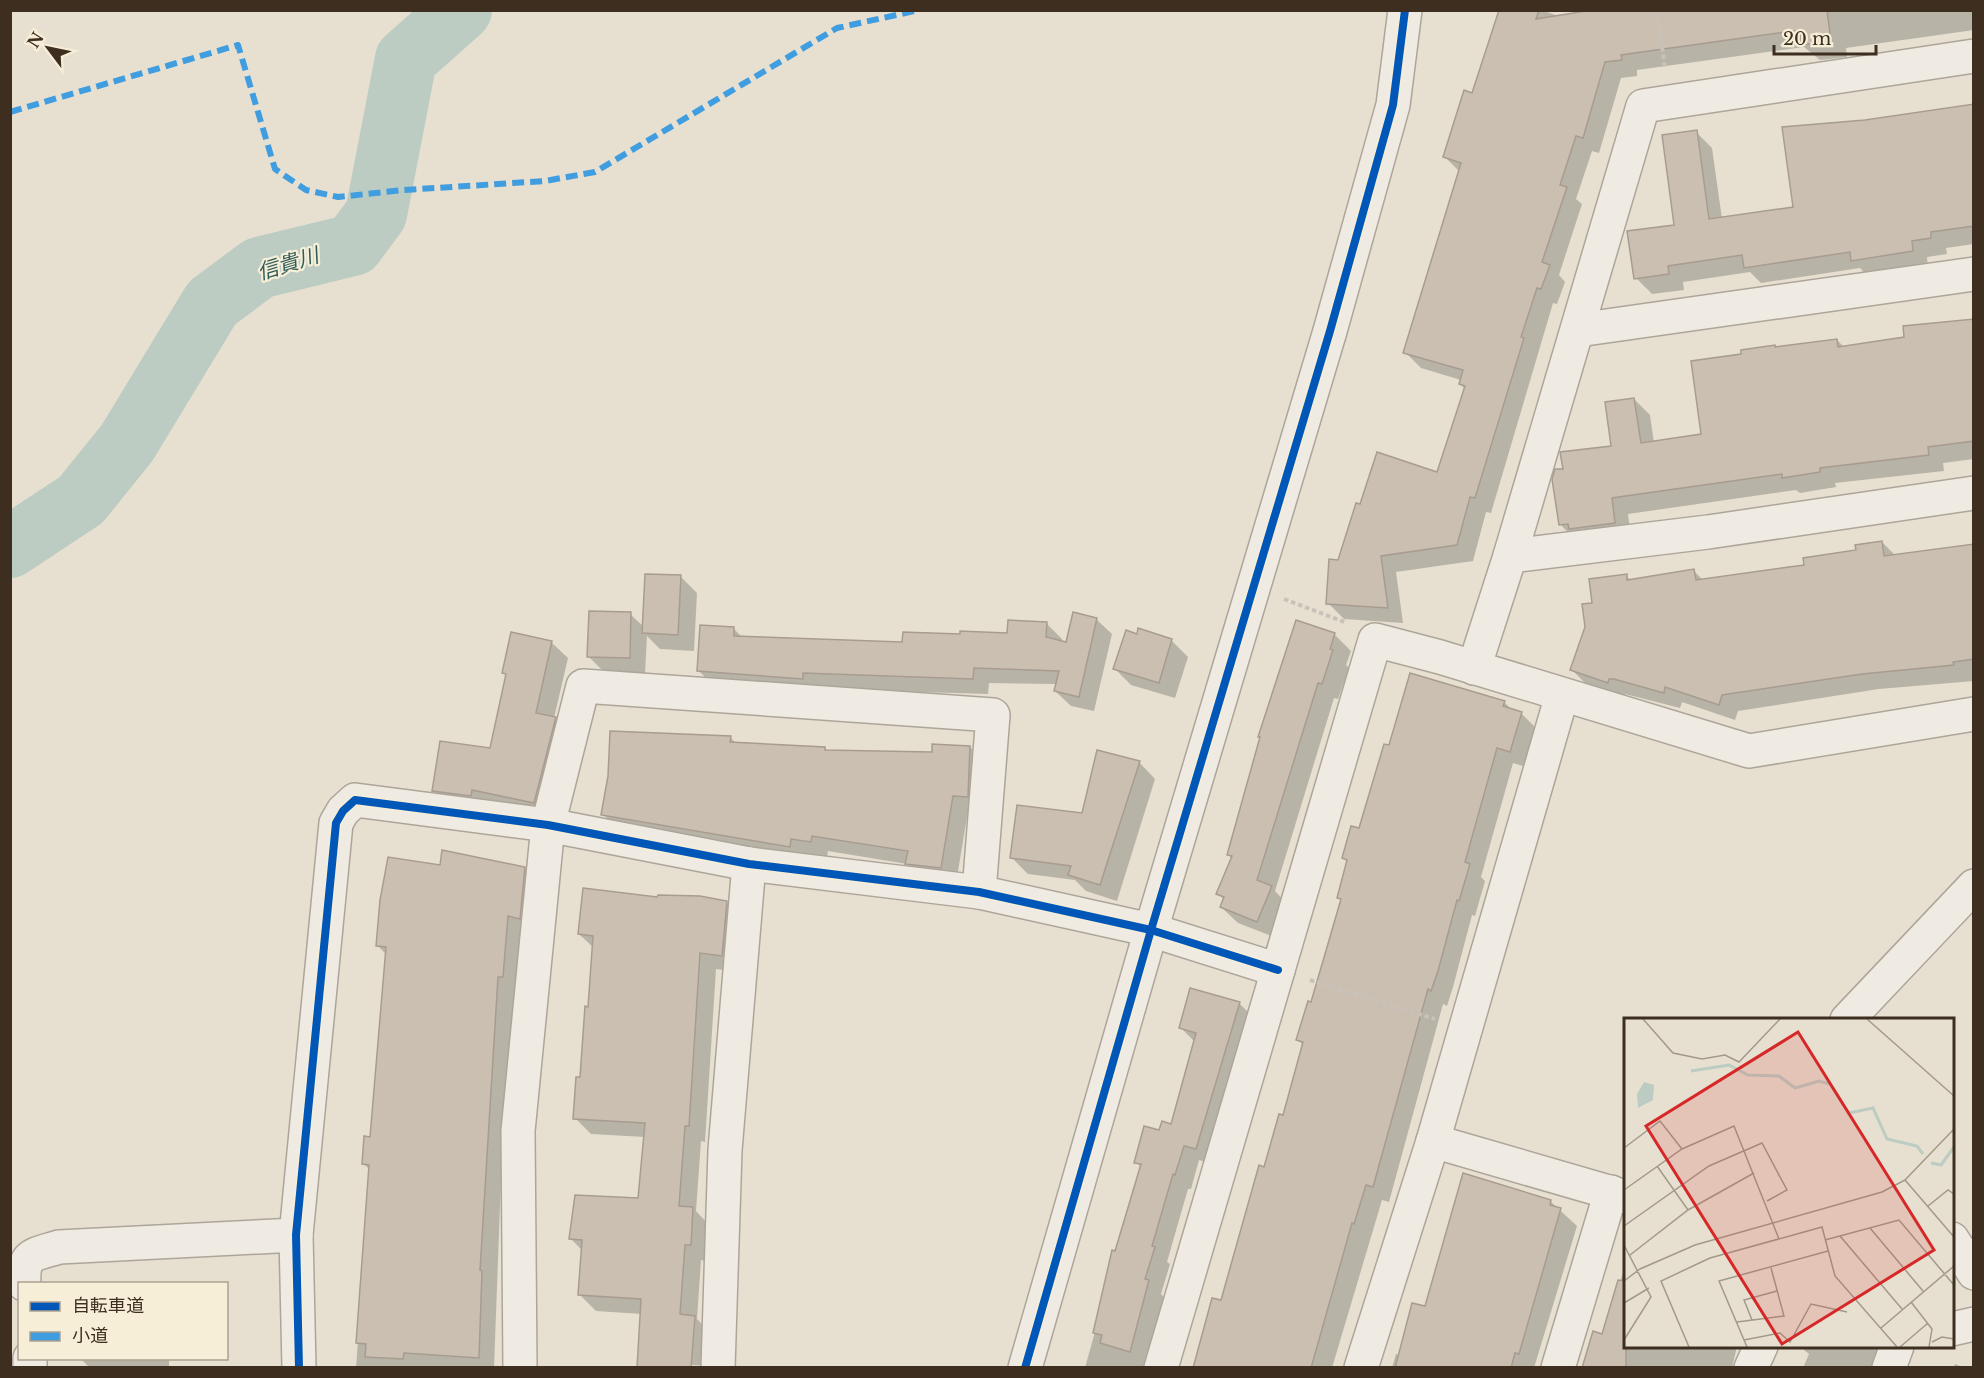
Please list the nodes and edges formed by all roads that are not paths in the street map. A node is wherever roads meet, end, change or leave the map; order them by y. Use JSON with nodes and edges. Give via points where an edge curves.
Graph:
{"nodes":[{"id":1,"x":1405,"y":10,"type":"edge"},
{"id":2,"x":1974,"y":56,"type":"edge"},
{"id":3,"x":1974,"y":274,"type":"edge"},
{"id":4,"x":1578,"y":330,"type":"junction"},
{"id":5,"x":1974,"y":493,"type":"edge"},
{"id":6,"x":1510,"y":556,"type":"junction"},
{"id":7,"x":1474,"y":668,"type":"junction"},
{"id":8,"x":1562,"y":695,"type":"junction"},
{"id":9,"x":1974,"y":714,"type":"edge"},
{"id":10,"x":548,"y":825,"type":"junction"},
{"id":11,"x":749,"y":864,"type":"junction"},
{"id":12,"x":1974,"y":886,"type":"edge"},
{"id":13,"x":979,"y":892,"type":"junction"},
{"id":14,"x":1151,"y":930,"type":"junction"},
{"id":15,"x":1278,"y":970,"type":"junction"},
{"id":16,"x":1849,"y":1018,"type":"edge"},
{"id":17,"x":1433,"y":1141,"type":"junction"},
{"id":18,"x":1618,"y":1194,"type":"edge"},
{"id":19,"x":296,"y":1235,"type":"junction"},
{"id":20,"x":1954,"y":1241,"type":"edge"},
{"id":21,"x":1974,"y":1272,"type":"edge"},
{"id":22,"x":24,"y":1282,"type":"edge"},
{"id":23,"x":1974,"y":1324,"type":"edge"},
{"id":24,"x":1954,"y":1329,"type":"edge"},
{"id":25,"x":1761,"y":1348,"type":"edge"},
{"id":26,"x":1898,"y":1348,"type":"edge"},
{"id":27,"x":298,"y":1368,"type":"edge"},
{"id":28,"x":520,"y":1368,"type":"edge"},
{"id":29,"x":718,"y":1368,"type":"edge"},
{"id":30,"x":1026,"y":1368,"type":"edge"},
{"id":31,"x":1161,"y":1368,"type":"edge"},
{"id":32,"x":1361,"y":1368,"type":"edge"},
{"id":33,"x":1558,"y":1368,"type":"edge"},
{"id":34,"x":1751,"y":1368,"type":"edge"},
{"id":35,"x":1889,"y":1368,"type":"edge"}],
"edges":[{"from":1,"to":14,"type":"street","via":[[1390,116],[1327,342]]},
{"from":2,"to":4,"type":"street","via":[[1643,106]]},
{"from":3,"to":4,"type":"street"},
{"from":4,"to":6,"type":"street"},
{"from":5,"to":6,"type":"street"},
{"from":6,"to":7,"type":"street"},
{"from":7,"to":8,"type":"street"},
{"from":7,"to":15,"type":"street","via":[[1375,640]]},
{"from":8,"to":9,"type":"street","via":[[1749,751]]},
{"from":8,"to":17,"type":"street"},
{"from":10,"to":11,"type":"street"},
{"from":10,"to":13,"type":"street","via":[[583,686],[993,715]]},
{"from":10,"to":19,"type":"street","via":[[355,800],[343,810],[336,824]]},
{"from":10,"to":28,"type":"street","via":[[518,1131]]},
{"from":11,"to":13,"type":"street"},
{"from":11,"to":29,"type":"street","via":[[725,1150]]},
{"from":12,"to":16,"type":"street"},
{"from":13,"to":14,"type":"street"},
{"from":14,"to":15,"type":"street"},
{"from":14,"to":30,"type":"street"},
{"from":15,"to":31,"type":"street"},
{"from":17,"to":18,"type":"street"},
{"from":17,"to":32,"type":"street"},
{"from":18,"to":33,"type":"street"},
{"from":19,"to":22,"type":"street","via":[[59,1247],[31,1256],[24,1264]]},
{"from":19,"to":27,"type":"street"},
{"from":20,"to":21,"type":"street"},
{"from":23,"to":24,"type":"street"},
{"from":25,"to":34,"type":"street"},
{"from":26,"to":35,"type":"street"}]}
